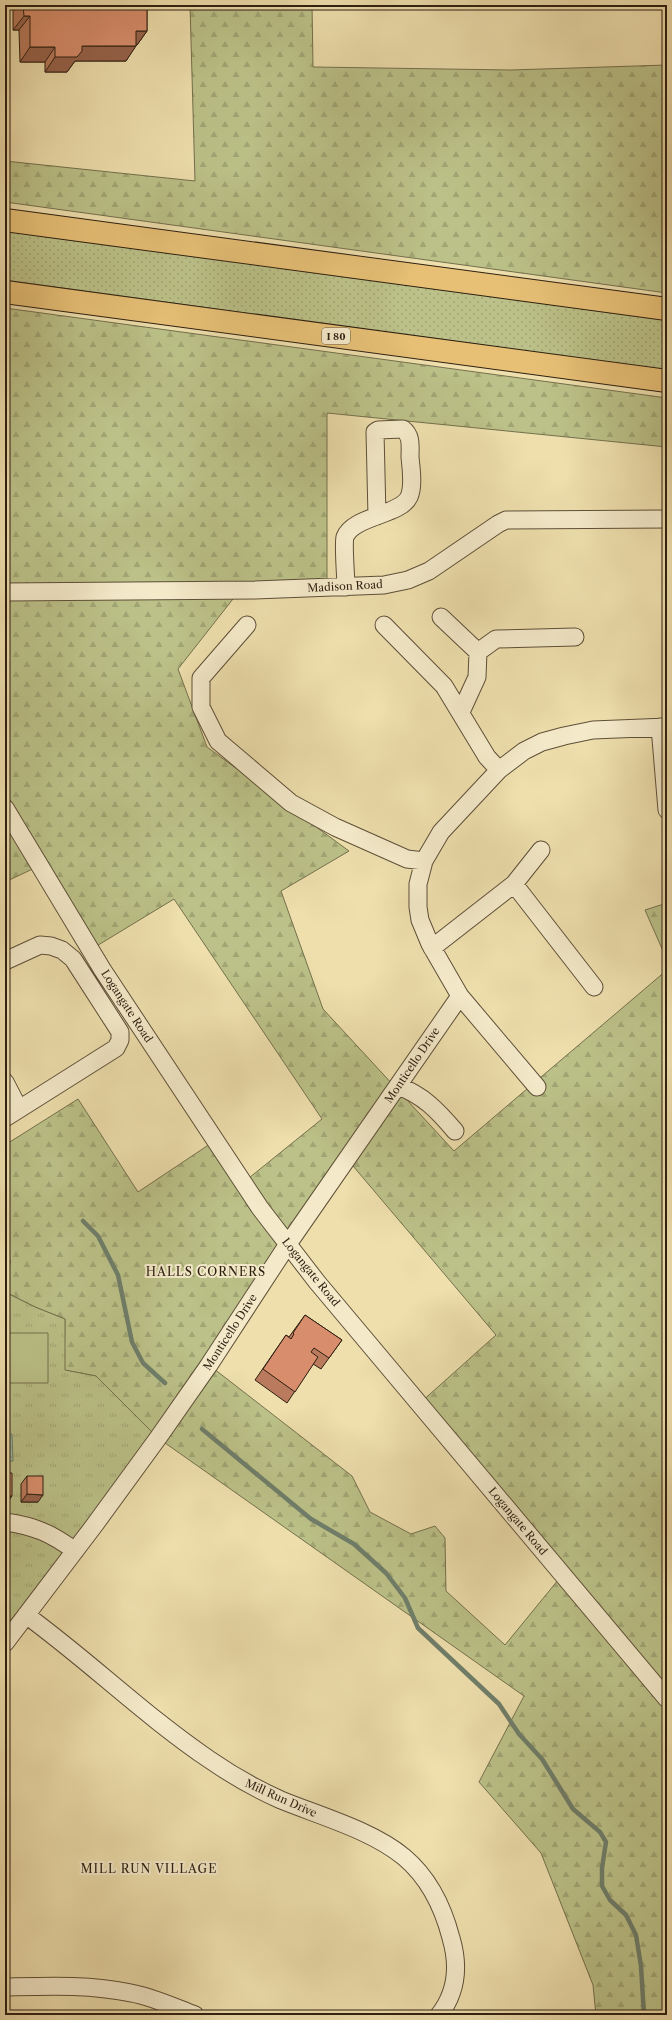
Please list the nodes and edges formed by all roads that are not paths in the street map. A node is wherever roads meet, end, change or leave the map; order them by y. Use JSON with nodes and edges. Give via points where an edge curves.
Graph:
{"nodes":[{"id":1,"x":5,"y":220,"type":"edge"},
{"id":2,"x":5,"y":292,"type":"edge"},
{"id":3,"x":667,"y":309,"type":"edge"},
{"id":4,"x":667,"y":381,"type":"edge"},
{"id":5,"x":376,"y":516,"type":"junction"},
{"id":6,"x":667,"y":519,"type":"edge"},
{"id":7,"x":346,"y":587,"type":"junction"},
{"id":8,"x":5,"y":592,"type":"edge"},
{"id":9,"x":441,"y":617,"type":"dead end"},
{"id":10,"x":247,"y":625,"type":"dead end"},
{"id":11,"x":384,"y":625,"type":"dead end"},
{"id":12,"x":575,"y":637,"type":"dead end"},
{"id":13,"x":478,"y":652,"type":"junction"},
{"id":14,"x":461,"y":712,"type":"junction"},
{"id":15,"x":664,"y":727,"type":"edge"},
{"id":16,"x":499,"y":770,"type":"junction"},
{"id":17,"x":5,"y":808,"type":"edge"},
{"id":18,"x":667,"y":810,"type":"edge"},
{"id":19,"x":541,"y":850,"type":"dead end"},
{"id":20,"x":424,"y":861,"type":"junction"},
{"id":21,"x":514,"y":884,"type":"junction"},
{"id":22,"x":432,"y":948,"type":"junction"},
{"id":23,"x":5,"y":960,"type":"edge"},
{"id":24,"x":594,"y":987,"type":"dead end"},
{"id":25,"x":460,"y":996,"type":"junction"},
{"id":26,"x":127,"y":1007,"type":"junction"},
{"id":27,"x":110,"y":1016,"type":"junction"},
{"id":28,"x":5,"y":1082,"type":"edge"},
{"id":29,"x":398,"y":1086,"type":"junction"},
{"id":30,"x":537,"y":1087,"type":"dead end"},
{"id":31,"x":12,"y":1113,"type":"edge"},
{"id":32,"x":455,"y":1131,"type":"dead end"},
{"id":33,"x":288,"y":1244,"type":"junction"},
{"id":34,"x":5,"y":1522,"type":"edge"},
{"id":35,"x":75,"y":1551,"type":"junction"},
{"id":36,"x":26,"y":1615,"type":"junction"},
{"id":37,"x":5,"y":1642,"type":"edge"},
{"id":38,"x":667,"y":1699,"type":"edge"},
{"id":39,"x":5,"y":1986,"type":"edge"},
{"id":40,"x":195,"y":2015,"type":"edge"},
{"id":41,"x":439,"y":2015,"type":"edge"}],
"edges":[{"from":1,"to":3,"type":"highway"},
{"from":2,"to":4,"type":"highway","number":"I 80"},
{"from":5,"to":5,"type":"street","via":[[405,502],[409,496],[410,437],[403,429],[374,432]]},
{"from":5,"to":7,"type":"street","via":[[350,531],[345,538]]},
{"from":6,"to":7,"type":"street","name":"Madison Road","via":[[506,520],[429,571],[408,580],[384,585]]},
{"from":7,"to":8,"type":"street","name":"Madison Road"},
{"from":9,"to":13,"type":"street"},
{"from":10,"to":20,"type":"street","via":[[201,678],[202,707],[218,741],[291,803],[335,827],[407,859]]},
{"from":11,"to":14,"type":"street","via":[[444,686]]},
{"from":12,"to":13,"type":"street","via":[[496,638]]},
{"from":13,"to":14,"type":"street","via":[[477,677]]},
{"from":14,"to":16,"type":"street","via":[[487,757]]},
{"from":15,"to":16,"type":"street","via":[[593,730],[564,736],[542,742],[524,751]]},
{"from":15,"to":18,"type":"street"},
{"from":16,"to":20,"type":"street","via":[[441,832]]},
{"from":17,"to":26,"type":"street","name":"Logangate Road"},
{"from":19,"to":21,"type":"street"},
{"from":20,"to":22,"type":"street","via":[[418,884],[418,907],[424,933]]},
{"from":21,"to":22,"type":"street"},
{"from":21,"to":24,"type":"street"},
{"from":22,"to":25,"type":"street"},
{"from":23,"to":27,"type":"street","via":[[40,945],[62,950],[74,959]]},
{"from":25,"to":29,"type":"street","name":"Monticello Drive"},
{"from":25,"to":30,"type":"street"},
{"from":26,"to":27,"type":"street"},
{"from":26,"to":33,"type":"street","name":"Logangate Road","via":[[260,1208]]},
{"from":27,"to":31,"type":"street","via":[[120,1032],[116,1048]]},
{"from":28,"to":31,"type":"street"},
{"from":29,"to":32,"type":"street","via":[[435,1108]]},
{"from":29,"to":33,"type":"street","name":"Monticello Drive"},
{"from":33,"to":35,"type":"street","name":"Monticello Drive","via":[[209,1365]]},
{"from":33,"to":38,"type":"street","name":"Logangate Road","via":[[317,1282]]},
{"from":34,"to":35,"type":"street","via":[[41,1529]]},
{"from":35,"to":36,"type":"street","name":"Monticello Drive"},
{"from":36,"to":37,"type":"street","name":"Monticello Drive"},
{"from":36,"to":41,"type":"street","name":"Mill Run Drive","via":[[158,1721],[234,1776],[279,1799],[356,1830],[391,1847],[404,1857],[427,1882],[436,1897],[454,1949],[455,1981],[450,1997]]},
{"from":39,"to":40,"type":"street","via":[[112,1989],[155,1999]]}]}
